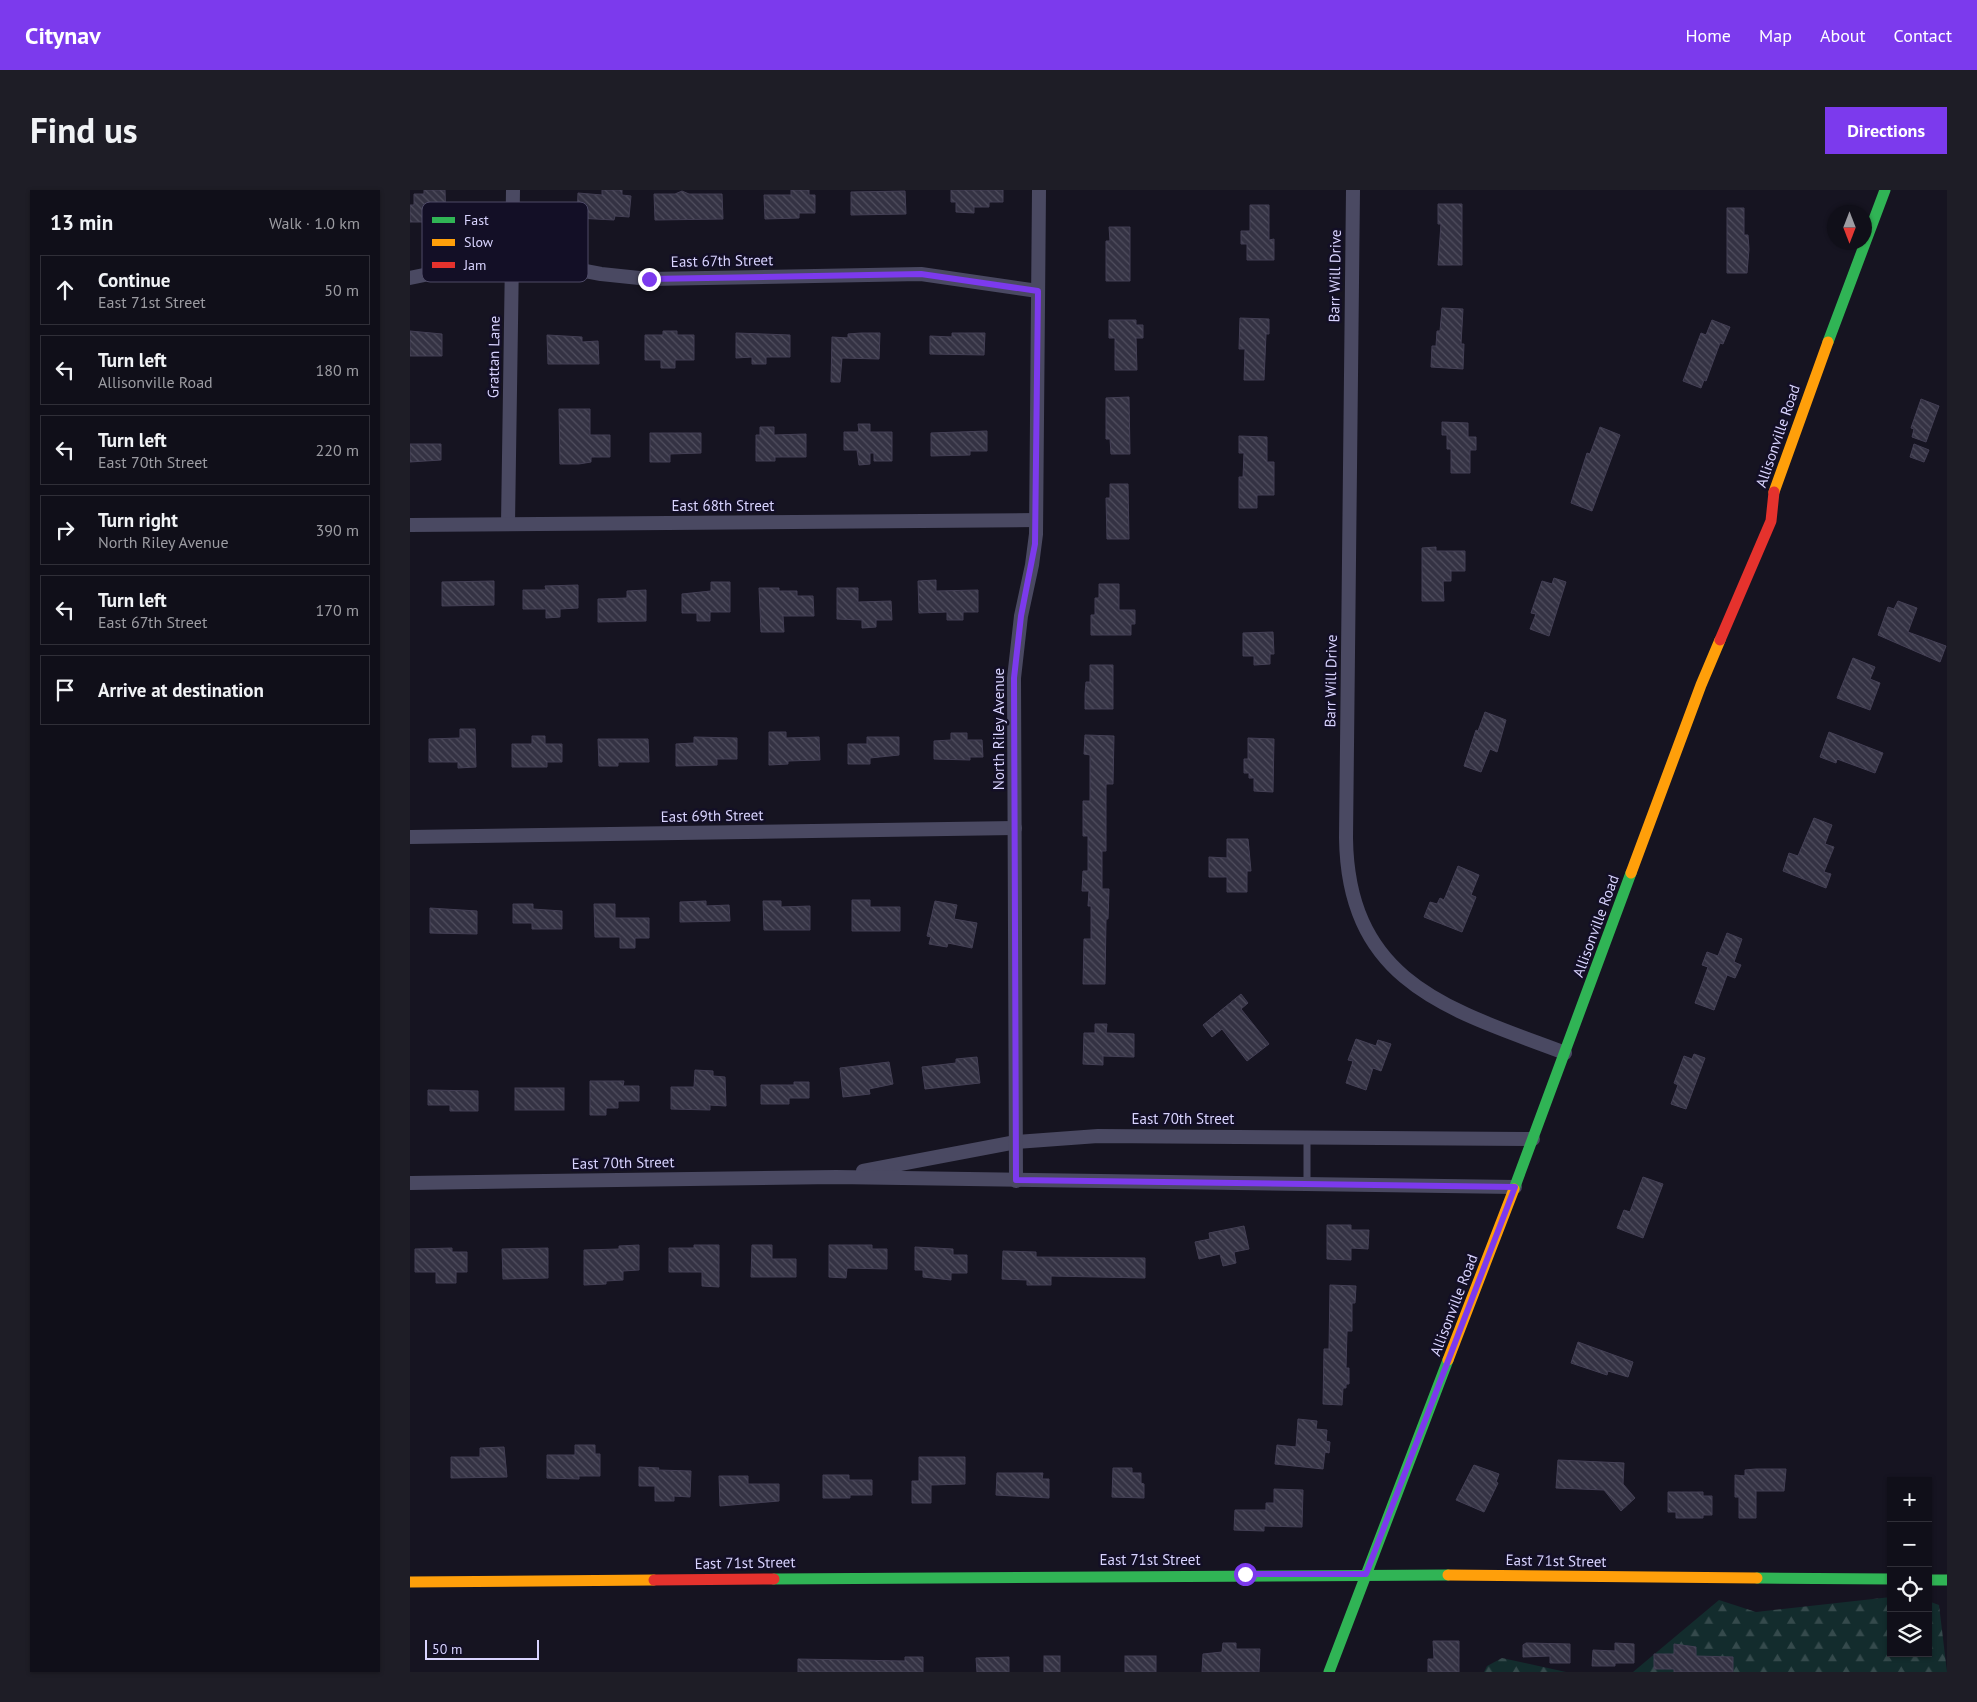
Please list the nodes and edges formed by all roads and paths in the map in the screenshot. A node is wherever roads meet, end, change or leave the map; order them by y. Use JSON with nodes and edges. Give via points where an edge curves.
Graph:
{"nodes":[{"id":1,"x":1039,"y":190,"type":"edge"},
{"id":2,"x":1352,"y":190,"type":"edge"},
{"id":3,"x":1885,"y":190,"type":"edge"},
{"id":4,"x":588,"y":272,"type":"edge"},
{"id":5,"x":512,"y":282,"type":"edge"},
{"id":6,"x":1038,"y":291,"type":"junction"},
{"id":7,"x":1036,"y":520,"type":"junction"},
{"id":8,"x":508,"y":524,"type":"junction"},
{"id":9,"x":410,"y":525,"type":"edge"},
{"id":10,"x":1015,"y":828,"type":"junction"},
{"id":11,"x":410,"y":837,"type":"edge"},
{"id":12,"x":1565,"y":1053,"type":"junction"},
{"id":13,"x":1307,"y":1137,"type":"junction"},
{"id":14,"x":1534,"y":1139,"type":"junction"},
{"id":15,"x":1016,"y":1142,"type":"junction"},
{"id":16,"x":836,"y":1176,"type":"junction"},
{"id":17,"x":1016,"y":1180,"type":"junction"},
{"id":18,"x":410,"y":1183,"type":"edge"},
{"id":19,"x":1307,"y":1185,"type":"junction"},
{"id":20,"x":1515,"y":1187,"type":"junction"},
{"id":21,"x":1366,"y":1574,"type":"junction"},
{"id":22,"x":1887,"y":1579,"type":"edge"},
{"id":23,"x":1932,"y":1580,"type":"edge"},
{"id":24,"x":1947,"y":1580,"type":"edge"},
{"id":25,"x":410,"y":1582,"type":"edge"},
{"id":26,"x":1329,"y":1672,"type":"edge"}],
"edges":[{"from":1,"to":6,"type":"street","name":"North Riley Avenue"},
{"from":2,"to":12,"type":"street","name":"Barr Will Drive","via":[[1346,838],[1351,887],[1357,908],[1376,946],[1414,987],[1463,1015]]},
{"from":3,"to":12,"type":"main road","name":"Allisonville Road","via":[[1774,487],[1771,521],[1701,685]]},
{"from":4,"to":6,"type":"street","name":"East 67th Street","via":[[649,279],[921,274]]},
{"from":5,"to":8,"type":"street","name":"Grattan Lane"},
{"from":6,"to":7,"type":"street","name":"North Riley Avenue"},
{"from":7,"to":8,"type":"street","name":"East 68th Street"},
{"from":7,"to":10,"type":"street","name":"North Riley Avenue","via":[[1034,554],[1021,616],[1014,678]]},
{"from":8,"to":9,"type":"street","name":"East 68th Street"},
{"from":10,"to":11,"type":"street","name":"East 69th Street"},
{"from":10,"to":15,"type":"street","name":"North Riley Avenue"},
{"from":12,"to":14,"type":"main road","name":"Allisonville Road"},
{"from":13,"to":14,"type":"street","name":"East 70th Street"},
{"from":13,"to":15,"type":"street","name":"East 70th Street","via":[[1125,1135]]},
{"from":13,"to":19,"type":"lane"},
{"from":14,"to":20,"type":"main road","name":"Allisonville Road"},
{"from":15,"to":16,"type":"street","name":"East 70th Street"},
{"from":15,"to":17,"type":"street","name":"North Riley Avenue"},
{"from":16,"to":17,"type":"street","name":"East 70th Street"},
{"from":16,"to":18,"type":"street","name":"East 70th Street"},
{"from":17,"to":19,"type":"street","name":"East 70th Street"},
{"from":19,"to":20,"type":"street","name":"East 70th Street"},
{"from":20,"to":21,"type":"main road","name":"Allisonville Road"},
{"from":21,"to":22,"type":"main road","name":"East 71st Street"},
{"from":21,"to":25,"type":"main road","name":"East 71st Street"},
{"from":21,"to":26,"type":"main road","name":"Allisonville Road"},
{"from":23,"to":24,"type":"main road"}]}
